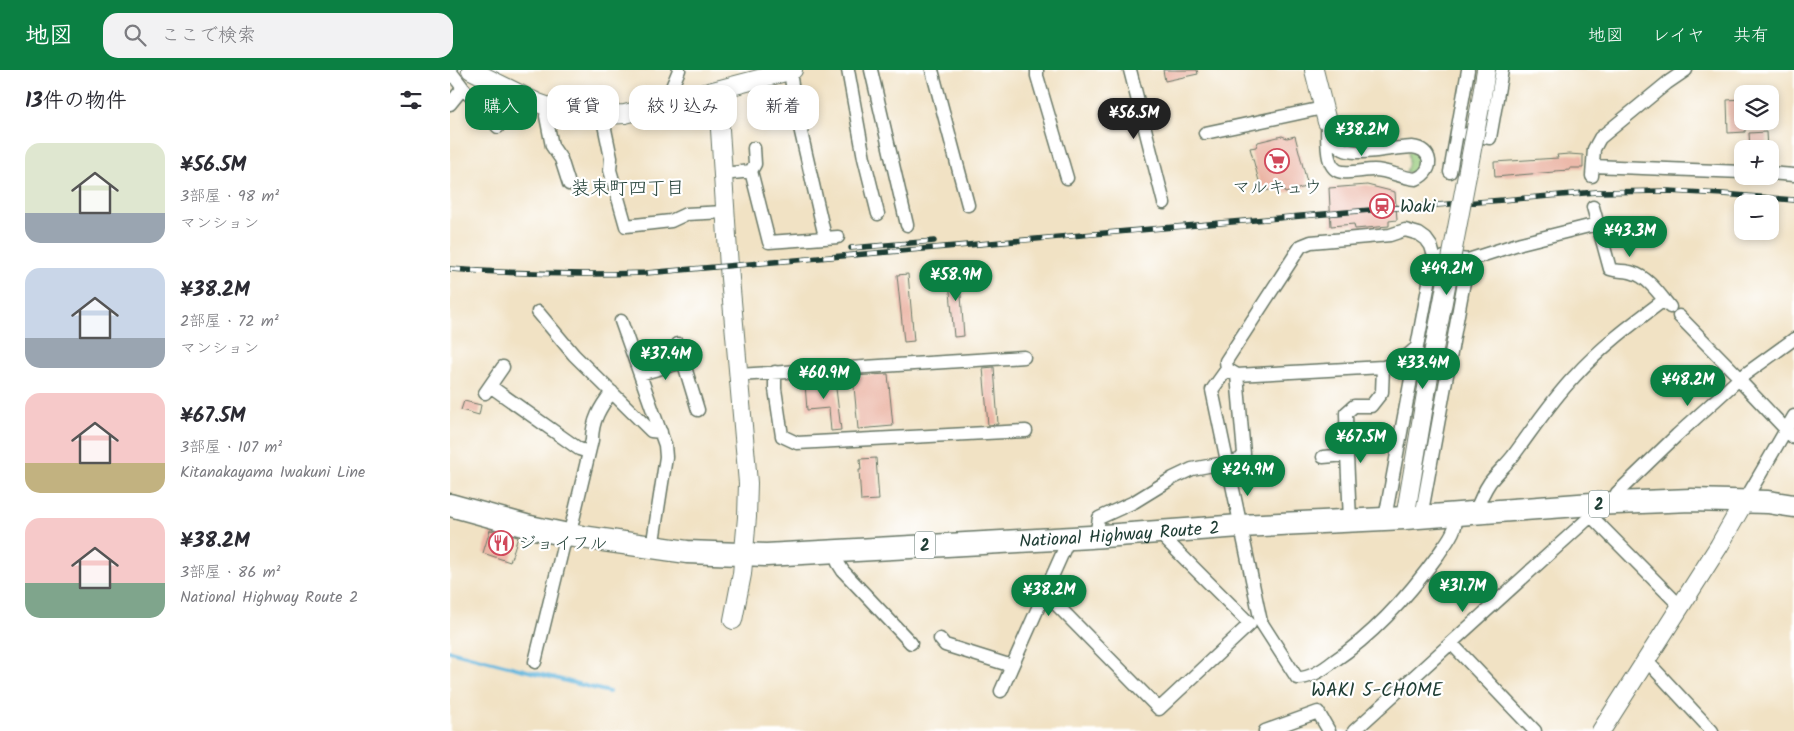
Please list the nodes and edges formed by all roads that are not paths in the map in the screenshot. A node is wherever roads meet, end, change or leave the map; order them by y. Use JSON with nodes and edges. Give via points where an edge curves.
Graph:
{"nodes":[{"id":1,"x":471,"y":70,"type":"edge"},
{"id":2,"x":680,"y":70,"type":"edge"},
{"id":3,"x":792,"y":70,"type":"edge"},
{"id":4,"x":848,"y":70,"type":"edge"},
{"id":5,"x":871,"y":70,"type":"edge"},
{"id":6,"x":932,"y":70,"type":"edge"},
{"id":7,"x":1037,"y":70,"type":"edge"},
{"id":8,"x":1130,"y":70,"type":"edge"},
{"id":9,"x":1314,"y":70,"type":"edge"},
{"id":10,"x":1468,"y":70,"type":"edge"},
{"id":11,"x":1486,"y":70,"type":"edge"},
{"id":12,"x":1502,"y":70,"type":"edge"},
{"id":13,"x":1686,"y":70,"type":"edge"},
{"id":14,"x":450,"y":71,"type":"edge"},
{"id":15,"x":673,"y":85,"type":"edge"},
{"id":16,"x":737,"y":85,"type":"edge"},
{"id":17,"x":463,"y":88,"type":"joint"},
{"id":18,"x":450,"y":104,"type":"edge"},
{"id":19,"x":547,"y":106,"type":"edge"},
{"id":20,"x":1325,"y":115,"type":"junction"},
{"id":21,"x":549,"y":130,"type":"edge"},
{"id":22,"x":605,"y":130,"type":"edge"},
{"id":23,"x":720,"y":130,"type":"edge"},
{"id":24,"x":1205,"y":133,"type":"dead end"},
{"id":25,"x":1457,"y":133,"type":"junction"},
{"id":26,"x":754,"y":148,"type":"dead end"},
{"id":27,"x":752,"y":171,"type":"junction"},
{"id":28,"x":1450,"y":172,"type":"dead end"},
{"id":29,"x":1734,"y":172,"type":"edge"},
{"id":30,"x":723,"y":174,"type":"junction"},
{"id":31,"x":1779,"y":174,"type":"edge"},
{"id":32,"x":1794,"y":175,"type":"edge"},
{"id":33,"x":1066,"y":178,"type":"dead end"},
{"id":34,"x":569,"y":184,"type":"dead end"},
{"id":35,"x":1164,"y":203,"type":"dead end"},
{"id":36,"x":968,"y":205,"type":"dead end"},
{"id":37,"x":1593,"y":207,"type":"dead end"},
{"id":38,"x":725,"y":212,"type":"junction"},
{"id":39,"x":878,"y":214,"type":"dead end"},
{"id":40,"x":1597,"y":224,"type":"junction"},
{"id":41,"x":907,"y":225,"type":"dead end"},
{"id":42,"x":1434,"y":256,"type":"junction"},
{"id":43,"x":1468,"y":260,"type":"junction"},
{"id":44,"x":1671,"y":308,"type":"junction"},
{"id":45,"x":538,"y":312,"type":"dead end"},
{"id":46,"x":621,"y":320,"type":"dead end"},
{"id":47,"x":1794,"y":339,"type":"edge"},
{"id":48,"x":678,"y":344,"type":"dead end"},
{"id":49,"x":1417,"y":347,"type":"junction"},
{"id":50,"x":1024,"y":357,"type":"dead end"},
{"id":51,"x":683,"y":362,"type":"junction"},
{"id":52,"x":503,"y":367,"type":"dead end"},
{"id":53,"x":1383,"y":367,"type":"junction"},
{"id":54,"x":774,"y":372,"type":"junction"},
{"id":55,"x":1232,"y":372,"type":"junction"},
{"id":56,"x":640,"y":374,"type":"junction"},
{"id":57,"x":738,"y":375,"type":"junction"},
{"id":58,"x":1740,"y":378,"type":"junction"},
{"id":59,"x":612,"y":392,"type":"junction"},
{"id":60,"x":698,"y":410,"type":"dead end"},
{"id":61,"x":1794,"y":416,"type":"edge"},
{"id":62,"x":1026,"y":431,"type":"dead end"},
{"id":63,"x":661,"y":432,"type":"junction"},
{"id":64,"x":1790,"y":434,"type":"edge"},
{"id":65,"x":589,"y":452,"type":"junction"},
{"id":66,"x":1347,"y":455,"type":"junction"},
{"id":67,"x":1323,"y":457,"type":"dead end"},
{"id":68,"x":1227,"y":463,"type":"junction"},
{"id":69,"x":1744,"y":502,"type":"junction"},
{"id":70,"x":450,"y":505,"type":"edge"},
{"id":71,"x":1794,"y":506,"type":"edge"},
{"id":72,"x":1598,"y":508,"type":"junction"},
{"id":73,"x":1466,"y":513,"type":"junction"},
{"id":74,"x":1404,"y":518,"type":"junction"},
{"id":75,"x":1350,"y":520,"type":"junction"},
{"id":76,"x":1240,"y":526,"type":"junction"},
{"id":77,"x":1158,"y":532,"type":"junction"},
{"id":78,"x":568,"y":535,"type":"junction"},
{"id":79,"x":1096,"y":536,"type":"junction"},
{"id":80,"x":1067,"y":537,"type":"junction"},
{"id":81,"x":652,"y":548,"type":"junction"},
{"id":82,"x":837,"y":551,"type":"junction"},
{"id":83,"x":744,"y":554,"type":"junction"},
{"id":84,"x":1044,"y":594,"type":"junction"},
{"id":85,"x":1681,"y":606,"type":"junction"},
{"id":86,"x":733,"y":620,"type":"dead end"},
{"id":87,"x":940,"y":639,"type":"dead end"},
{"id":88,"x":911,"y":643,"type":"dead end"},
{"id":89,"x":1451,"y":643,"type":"junction"},
{"id":90,"x":1646,"y":660,"type":"junction"},
{"id":91,"x":535,"y":662,"type":"dead end"},
{"id":92,"x":1012,"y":666,"type":"junction"},
{"id":93,"x":1002,"y":691,"type":"dead end"},
{"id":94,"x":1357,"y":730,"type":"edge"},
{"id":95,"x":1265,"y":731,"type":"edge"},
{"id":96,"x":1329,"y":731,"type":"edge"},
{"id":97,"x":1535,"y":731,"type":"edge"},
{"id":98,"x":1601,"y":731,"type":"edge"},
{"id":99,"x":1712,"y":731,"type":"edge"}],
"edges":[{"from":1,"to":19,"type":"street"},
{"from":2,"to":15,"type":"street"},
{"from":3,"to":16,"type":"street"},
{"from":3,"to":27,"type":"street","via":[[795,106],[832,237],[769,242]]},
{"from":4,"to":39,"type":"street"},
{"from":5,"to":41,"type":"street"},
{"from":6,"to":36,"type":"street"},
{"from":7,"to":33,"type":"street"},
{"from":8,"to":35,"type":"street"},
{"from":9,"to":20,"type":"street"},
{"from":10,"to":25,"type":"street"},
{"from":11,"to":74,"type":"street","bridge":true},
{"from":12,"to":25,"type":"street","via":[[1490,138]]},
{"from":13,"to":29,"type":"street","via":[[1600,138],[1594,149],[1592,171]]},
{"from":14,"to":17,"type":"street"},
{"from":17,"to":18,"type":"street"},
{"from":20,"to":20,"type":"street","via":[[1332,139],[1343,150],[1358,153],[1419,148],[1428,157],[1427,171],[1416,179],[1375,170],[1338,172],[1330,161]]},
{"from":20,"to":24,"type":"street"},
{"from":21,"to":34,"type":"street","via":[[552,146],[561,159]]},
{"from":22,"to":38,"type":"street","via":[[610,170],[626,226],[671,221],[686,214]]},
{"from":23,"to":30,"type":"street"},
{"from":25,"to":28,"type":"street"},
{"from":26,"to":27,"type":"street"},
{"from":27,"to":30,"type":"street"},
{"from":30,"to":38,"type":"street"},
{"from":31,"to":32,"type":"street"},
{"from":37,"to":40,"type":"street"},
{"from":38,"to":57,"type":"street"},
{"from":40,"to":43,"type":"street","via":[[1521,242]]},
{"from":40,"to":44,"type":"street","via":[[1610,269],[1643,277]]},
{"from":42,"to":43,"type":"street"},
{"from":42,"to":49,"type":"street"},
{"from":42,"to":55,"type":"street","via":[[1426,239],[1405,230],[1390,235],[1311,242],[1301,246],[1226,361]]},
{"from":43,"to":74,"type":"street","via":[[1453,342]]},
{"from":44,"to":58,"type":"street"},
{"from":44,"to":73,"type":"street","via":[[1630,325],[1602,348],[1573,377]]},
{"from":45,"to":59,"type":"street","via":[[574,355]]},
{"from":46,"to":56,"type":"street"},
{"from":47,"to":58,"type":"street"},
{"from":48,"to":51,"type":"street"},
{"from":49,"to":53,"type":"street","via":[[1409,356]]},
{"from":49,"to":74,"type":"street"},
{"from":50,"to":54,"type":"street"},
{"from":51,"to":56,"type":"street"},
{"from":51,"to":60,"type":"street"},
{"from":52,"to":65,"type":"street","via":[[488,390],[579,449]]},
{"from":53,"to":55,"type":"street"},
{"from":53,"to":66,"type":"street","via":[[1382,392],[1371,406],[1354,406],[1346,413]]},
{"from":54,"to":57,"type":"street"},
{"from":54,"to":62,"type":"street","via":[[782,436],[797,443]]},
{"from":55,"to":68,"type":"street","via":[[1212,390]]},
{"from":55,"to":68,"type":"street","via":[[1244,454],[1240,460]]},
{"from":56,"to":63,"type":"street"},
{"from":57,"to":83,"type":"street","via":[[748,483]]},
{"from":58,"to":64,"type":"street"},
{"from":58,"to":72,"type":"street"},
{"from":59,"to":63,"type":"street","via":[[651,431]]},
{"from":59,"to":65,"type":"street","via":[[592,427]]},
{"from":61,"to":64,"type":"street"},
{"from":63,"to":81,"type":"street","via":[[666,457]]},
{"from":64,"to":69,"type":"street"},
{"from":65,"to":78,"type":"street"},
{"from":66,"to":67,"type":"street"},
{"from":66,"to":75,"type":"street"},
{"from":68,"to":76,"type":"street"},
{"from":68,"to":79,"type":"street","via":[[1192,469],[1099,518]]},
{"from":69,"to":71,"type":"highway","name":"National Highway Route 2","number":"2"},
{"from":69,"to":72,"type":"highway","name":"National Highway Route 2","number":"2","via":[[1691,500]]},
{"from":69,"to":85,"type":"street"},
{"from":70,"to":78,"type":"highway","name":"National Highway Route 2","number":"2"},
{"from":72,"to":73,"type":"highway","name":"National Highway Route 2","number":"2"},
{"from":72,"to":85,"type":"street"},
{"from":72,"to":89,"type":"street"},
{"from":73,"to":74,"type":"highway","name":"National Highway Route 2","number":"2"},
{"from":73,"to":76,"type":"street","via":[[1403,600],[1369,635],[1320,671],[1302,678],[1293,674],[1261,622]]},
{"from":74,"to":75,"type":"highway","name":"National Highway Route 2","number":"2"},
{"from":75,"to":76,"type":"highway","name":"National Highway Route 2","number":"2"},
{"from":76,"to":77,"type":"highway","name":"National Highway Route 2","number":"2"},
{"from":77,"to":79,"type":"highway","name":"National Highway Route 2","number":"2"},
{"from":77,"to":84,"type":"street","via":[[1250,624],[1159,709]]},
{"from":78,"to":81,"type":"highway","name":"National Highway Route 2","number":"2"},
{"from":78,"to":91,"type":"street"},
{"from":79,"to":80,"type":"highway","name":"National Highway Route 2","number":"2"},
{"from":80,"to":82,"type":"highway","name":"National Highway Route 2","number":"2"},
{"from":80,"to":84,"type":"street"},
{"from":81,"to":83,"type":"highway","name":"National Highway Route 2","number":"2"},
{"from":82,"to":83,"type":"highway","name":"National Highway Route 2","number":"2"},
{"from":82,"to":88,"type":"street","via":[[843,571]]},
{"from":83,"to":86,"type":"street"},
{"from":84,"to":92,"type":"street"},
{"from":85,"to":90,"type":"street"},
{"from":87,"to":92,"type":"street","via":[[945,645]]},
{"from":89,"to":94,"type":"street"},
{"from":89,"to":97,"type":"street"},
{"from":90,"to":98,"type":"street"},
{"from":90,"to":99,"type":"street"},
{"from":92,"to":93,"type":"street"},
{"from":95,"to":96,"type":"street","via":[[1318,712]]}]}
